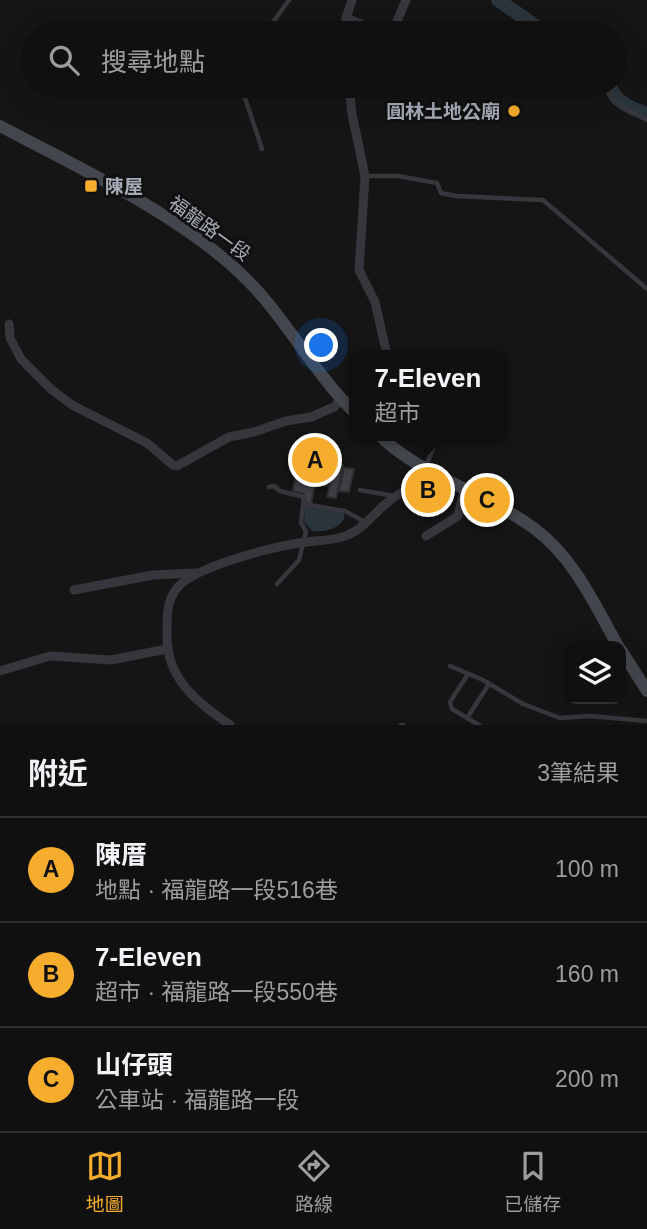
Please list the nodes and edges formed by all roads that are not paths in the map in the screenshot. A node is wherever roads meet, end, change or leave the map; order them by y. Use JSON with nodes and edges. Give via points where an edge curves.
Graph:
{"nodes":[{"id":1,"x":289,"y":0,"type":"edge"},
{"id":2,"x":352,"y":0,"type":"edge"},
{"id":3,"x":405,"y":0,"type":"edge"},
{"id":4,"x":346,"y":18,"type":"joint"},
{"id":5,"x":274,"y":21,"type":"edge"},
{"id":6,"x":353,"y":21,"type":"edge"},
{"id":7,"x":398,"y":21,"type":"edge"},
{"id":8,"x":245,"y":98,"type":"edge"},
{"id":9,"x":350,"y":98,"type":"edge"},
{"id":10,"x":611,"y":98,"type":"edge"},
{"id":11,"x":647,"y":120,"type":"edge"},
{"id":12,"x":2,"y":129,"type":"edge"},
{"id":13,"x":262,"y":149,"type":"dead end"},
{"id":14,"x":365,"y":176,"type":"junction"},
{"id":15,"x":647,"y":289,"type":"edge"},
{"id":16,"x":9,"y":324,"type":"dead end"},
{"id":17,"x":386,"y":350,"type":"edge"},
{"id":18,"x":342,"y":398,"type":"junction"},
{"id":19,"x":349,"y":406,"type":"edge"},
{"id":20,"x":387,"y":441,"type":"edge"},
{"id":21,"x":436,"y":441,"type":"edge"},
{"id":22,"x":426,"y":467,"type":"junction"},
{"id":23,"x":269,"y":487,"type":"dead end"},
{"id":24,"x":465,"y":488,"type":"junction"},
{"id":25,"x":360,"y":490,"type":"dead end"},
{"id":26,"x":395,"y":496,"type":"junction"},
{"id":27,"x":303,"y":504,"type":"junction"},
{"id":28,"x":366,"y":523,"type":"junction"},
{"id":29,"x":426,"y":536,"type":"dead end"},
{"id":30,"x":303,"y":542,"type":"junction"},
{"id":31,"x":198,"y":573,"type":"junction"},
{"id":32,"x":277,"y":584,"type":"dead end"},
{"id":33,"x":74,"y":590,"type":"dead end"},
{"id":34,"x":616,"y":641,"type":"edge"},
{"id":35,"x":167,"y":649,"type":"junction"},
{"id":36,"x":626,"y":658,"type":"edge"},
{"id":37,"x":450,"y":666,"type":"dead end"},
{"id":38,"x":0,"y":671,"type":"edge"},
{"id":39,"x":468,"y":674,"type":"junction"},
{"id":40,"x":489,"y":684,"type":"junction"},
{"id":41,"x":647,"y":691,"type":"edge"},
{"id":42,"x":467,"y":718,"type":"junction"},
{"id":43,"x":647,"y":721,"type":"edge"},
{"id":44,"x":230,"y":725,"type":"edge"},
{"id":45,"x":480,"y":725,"type":"edge"}],
"edges":[{"from":1,"to":5,"type":"lane"},
{"from":2,"to":4,"type":"street"},
{"from":3,"to":7,"type":"street"},
{"from":4,"to":6,"type":"street"},
{"from":8,"to":13,"type":"lane"},
{"from":9,"to":14,"type":"street"},
{"from":10,"to":11,"type":"lane"},
{"from":12,"to":18,"type":"main road","name":"福龍路一段","via":[[157,213],[218,255],[263,298]]},
{"from":14,"to":15,"type":"lane","via":[[436,183],[441,193],[456,196],[543,200]]},
{"from":14,"to":17,"type":"street","via":[[359,270],[375,302]]},
{"from":16,"to":18,"type":"street","via":[[10,338],[21,359],[51,389],[72,405],[147,443],[177,466],[229,437],[311,417]]},
{"from":18,"to":19,"type":"main road","name":"福龍路一段"},
{"from":20,"to":22,"type":"main road"},
{"from":21,"to":22,"type":"lane"},
{"from":22,"to":24,"type":"main road"},
{"from":22,"to":26,"type":"street","via":[[418,484]]},
{"from":23,"to":27,"type":"lane","via":[[304,497]]},
{"from":24,"to":29,"type":"street","via":[[458,516]]},
{"from":24,"to":34,"type":"main road","via":[[537,530],[552,544],[581,581]]},
{"from":25,"to":26,"type":"lane"},
{"from":26,"to":28,"type":"street"},
{"from":27,"to":28,"type":"lane","via":[[345,511]]},
{"from":27,"to":30,"type":"lane"},
{"from":28,"to":30,"type":"street","via":[[348,535]]},
{"from":30,"to":31,"type":"street"},
{"from":30,"to":32,"type":"lane","via":[[299,560]]},
{"from":31,"to":33,"type":"street","via":[[153,575]]},
{"from":31,"to":35,"type":"street","via":[[176,589],[168,605]]},
{"from":35,"to":38,"type":"street","via":[[111,660],[50,656]]},
{"from":35,"to":44,"type":"street","via":[[171,667],[188,691]]},
{"from":36,"to":41,"type":"main road"},
{"from":37,"to":39,"type":"lane"},
{"from":39,"to":40,"type":"lane"},
{"from":39,"to":42,"type":"lane","via":[[450,702],[452,709]]},
{"from":40,"to":42,"type":"lane"},
{"from":40,"to":43,"type":"lane","via":[[560,718]]},
{"from":42,"to":45,"type":"lane"}]}
